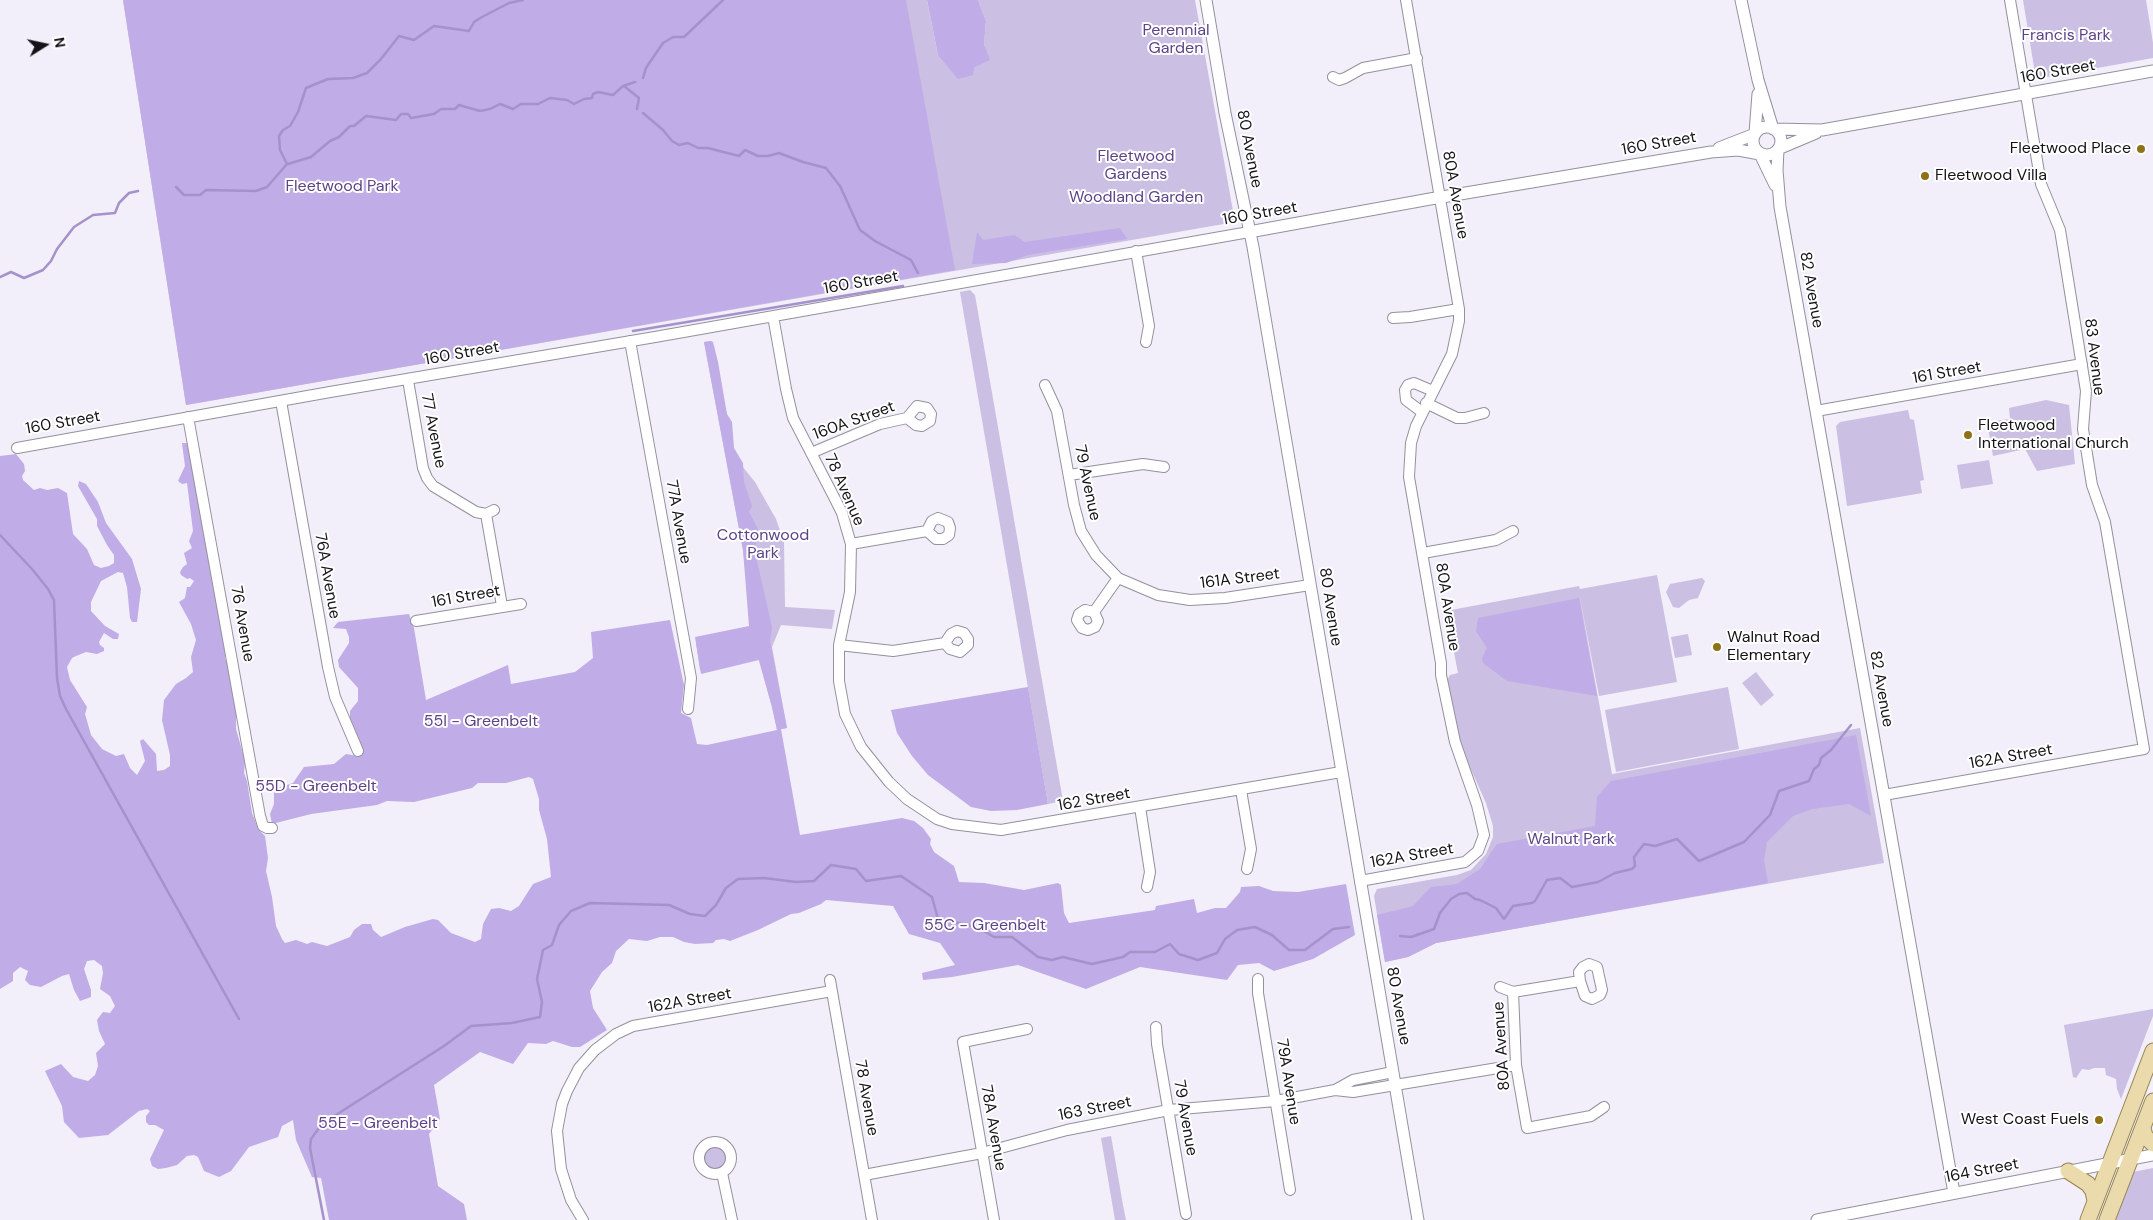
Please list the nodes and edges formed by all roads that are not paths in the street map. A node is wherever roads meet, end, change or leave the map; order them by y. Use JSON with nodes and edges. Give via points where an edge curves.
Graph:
{"nodes":[{"id":1,"x":1206,"y":0,"type":"edge"},
{"id":2,"x":1406,"y":0,"type":"edge"},
{"id":3,"x":1741,"y":0,"type":"edge"},
{"id":4,"x":2010,"y":0,"type":"edge"},
{"id":5,"x":1417,"y":58,"type":"junction"},
{"id":6,"x":2153,"y":72,"type":"edge"},
{"id":7,"x":1333,"y":77,"type":"dead end"},
{"id":8,"x":1758,"y":80,"type":"junction"},
{"id":9,"x":2026,"y":94,"type":"junction"},
{"id":10,"x":1774,"y":129,"type":"junction"},
{"id":11,"x":1822,"y":130,"type":"junction"},
{"id":12,"x":1755,"y":134,"type":"junction"},
{"id":13,"x":1778,"y":150,"type":"junction"},
{"id":14,"x":1711,"y":152,"type":"junction"},
{"id":15,"x":1760,"y":154,"type":"junction"},
{"id":16,"x":1778,"y":191,"type":"junction"},
{"id":17,"x":1440,"y":197,"type":"junction"},
{"id":18,"x":1249,"y":232,"type":"junction"},
{"id":19,"x":1136,"y":251,"type":"junction"},
{"id":20,"x":1459,"y":309,"type":"junction"},
{"id":21,"x":774,"y":316,"type":"junction"},
{"id":22,"x":1393,"y":318,"type":"dead end"},
{"id":23,"x":630,"y":341,"type":"junction"},
{"id":24,"x":1146,"y":342,"type":"dead end"},
{"id":25,"x":2082,"y":364,"type":"junction"},
{"id":26,"x":408,"y":380,"type":"junction"},
{"id":27,"x":1045,"y":385,"type":"dead end"},
{"id":28,"x":1433,"y":391,"type":"junction"},
{"id":29,"x":281,"y":401,"type":"junction"},
{"id":30,"x":1424,"y":407,"type":"junction"},
{"id":31,"x":1816,"y":411,"type":"junction"},
{"id":32,"x":1484,"y":413,"type":"dead end"},
{"id":33,"x":188,"y":417,"type":"junction"},
{"id":34,"x":907,"y":418,"type":"dead end"},
{"id":35,"x":17,"y":448,"type":"dead end"},
{"id":36,"x":811,"y":453,"type":"junction"},
{"id":37,"x":1164,"y":467,"type":"dead end"},
{"id":38,"x":1069,"y":476,"type":"junction"},
{"id":39,"x":927,"y":531,"type":"dead end"},
{"id":40,"x":1513,"y":531,"type":"dead end"},
{"id":41,"x":851,"y":544,"type":"junction"},
{"id":42,"x":1423,"y":553,"type":"junction"},
{"id":43,"x":1118,"y":578,"type":"junction"},
{"id":44,"x":1310,"y":585,"type":"junction"},
{"id":45,"x":521,"y":604,"type":"dead end"},
{"id":46,"x":502,"y":606,"type":"junction"},
{"id":47,"x":1094,"y":612,"type":"dead end"},
{"id":48,"x":416,"y":621,"type":"dead end"},
{"id":49,"x":945,"y":644,"type":"dead end"},
{"id":50,"x":838,"y":645,"type":"junction"},
{"id":51,"x":688,"y":709,"type":"dead end"},
{"id":52,"x":2144,"y":749,"type":"joint"},
{"id":53,"x":358,"y":751,"type":"dead end"},
{"id":54,"x":873,"y":762,"type":"joint"},
{"id":55,"x":1341,"y":772,"type":"junction"},
{"id":56,"x":1241,"y":790,"type":"junction"},
{"id":57,"x":1884,"y":794,"type":"junction"},
{"id":58,"x":1476,"y":804,"type":"joint"},
{"id":59,"x":1140,"y":807,"type":"junction"},
{"id":60,"x":272,"y":828,"type":"dead end"},
{"id":61,"x":1247,"y":869,"type":"dead end"},
{"id":62,"x":1360,"y":881,"type":"junction"},
{"id":63,"x":1147,"y":887,"type":"dead end"},
{"id":64,"x":1258,"y":979,"type":"dead end"},
{"id":65,"x":830,"y":980,"type":"dead end"},
{"id":66,"x":1580,"y":981,"type":"dead end"},
{"id":67,"x":1500,"y":987,"type":"dead end"},
{"id":68,"x":832,"y":991,"type":"junction"},
{"id":69,"x":1513,"y":992,"type":"junction"},
{"id":70,"x":1156,"y":1027,"type":"dead end"},
{"id":71,"x":1027,"y":1030,"type":"dead end"},
{"id":72,"x":2153,"y":1051,"type":"edge"},
{"id":73,"x":1516,"y":1065,"type":"junction"},
{"id":74,"x":1392,"y":1072,"type":"junction"},
{"id":75,"x":1395,"y":1085,"type":"junction"},
{"id":76,"x":1334,"y":1090,"type":"junction"},
{"id":77,"x":1276,"y":1101,"type":"junction"},
{"id":78,"x":2153,"y":1101,"type":"edge"},
{"id":79,"x":1604,"y":1106,"type":"dead end"},
{"id":80,"x":1169,"y":1110,"type":"junction"},
{"id":81,"x":2143,"y":1128,"type":"junction"},
{"id":82,"x":2153,"y":1144,"type":"edge"},
{"id":83,"x":982,"y":1153,"type":"junction"},
{"id":84,"x":2153,"y":1155,"type":"edge"},
{"id":85,"x":2130,"y":1160,"type":"junction"},
{"id":86,"x":2110,"y":1164,"type":"junction"},
{"id":87,"x":2068,"y":1171,"type":"junction"},
{"id":88,"x":722,"y":1172,"type":"dead end"},
{"id":89,"x":864,"y":1175,"type":"junction"},
{"id":90,"x":1290,"y":1190,"type":"dead end"},
{"id":91,"x":1954,"y":1193,"type":"junction"},
{"id":92,"x":2095,"y":1201,"type":"junction"},
{"id":93,"x":1186,"y":1214,"type":"dead end"},
{"id":94,"x":583,"y":1220,"type":"edge"},
{"id":95,"x":732,"y":1220,"type":"edge"},
{"id":96,"x":872,"y":1220,"type":"edge"},
{"id":97,"x":994,"y":1220,"type":"edge"},
{"id":98,"x":1418,"y":1220,"type":"edge"},
{"id":99,"x":1817,"y":1220,"type":"edge"},
{"id":100,"x":2088,"y":1220,"type":"edge"},
{"id":101,"x":2107,"y":1220,"type":"edge"}],
"edges":[{"from":1,"to":18,"type":"street","name":"80 Avenue"},
{"from":2,"to":5,"type":"street","name":"80A Avenue"},
{"from":3,"to":8,"type":"street"},
{"from":4,"to":9,"type":"street","name":"83 Avenue"},
{"from":5,"to":7,"type":"street","via":[[1363,68],[1339,80]]},
{"from":5,"to":17,"type":"street","name":"80A Avenue"},
{"from":6,"to":9,"type":"street","name":"160 Street"},
{"from":8,"to":10,"type":"street"},
{"from":8,"to":12,"type":"street"},
{"from":9,"to":11,"type":"street","name":"160 Street"},
{"from":9,"to":25,"type":"street","name":"83 Avenue","via":[[2041,184],[2060,230]]},
{"from":10,"to":11,"type":"street","name":"160 Street"},
{"from":10,"to":12,"type":"street","via":[[1765,127]]},
{"from":10,"to":13,"type":"street","via":[[1781,140]]},
{"from":11,"to":13,"type":"street","name":"160 Street"},
{"from":12,"to":14,"type":"street","name":"160 Street"},
{"from":12,"to":15,"type":"street","via":[[1754,147]]},
{"from":13,"to":15,"type":"street","via":[[1768,155]]},
{"from":13,"to":16,"type":"street","name":"82 Avenue"},
{"from":14,"to":15,"type":"street","name":"160 Street","via":[[1738,150]]},
{"from":14,"to":17,"type":"street","name":"160 Street"},
{"from":15,"to":16,"type":"street","name":"82 Avenue"},
{"from":16,"to":31,"type":"street","name":"82 Avenue"},
{"from":17,"to":18,"type":"street","name":"160 Street"},
{"from":17,"to":20,"type":"street","name":"80A Avenue"},
{"from":18,"to":19,"type":"street","name":"160 Street"},
{"from":18,"to":44,"type":"street","name":"80 Avenue"},
{"from":19,"to":21,"type":"street","name":"160 Street"},
{"from":19,"to":24,"type":"street","via":[[1148,326]]},
{"from":20,"to":22,"type":"street"},
{"from":20,"to":28,"type":"street","name":"80A Avenue","via":[[1456,344]]},
{"from":21,"to":23,"type":"street","name":"160 Street"},
{"from":21,"to":36,"type":"street","name":"78 Avenue","via":[[789,406]]},
{"from":23,"to":26,"type":"street","name":"160 Street"},
{"from":23,"to":51,"type":"street","name":"77A Avenue","via":[[691,678]]},
{"from":25,"to":31,"type":"street","name":"161 Street"},
{"from":25,"to":52,"type":"street","name":"83 Avenue","via":[[2086,391],[2083,429],[2092,485],[2105,522]]},
{"from":26,"to":29,"type":"street","name":"160 Street"},
{"from":26,"to":46,"type":"street","name":"77 Avenue","via":[[427,478],[433,486],[476,512],[490,512]]},
{"from":27,"to":38,"type":"street","name":"79 Avenue","via":[[1057,411]]},
{"from":28,"to":30,"type":"street","name":"80A Avenue"},
{"from":28,"to":30,"type":"street","via":[[1414,383],[1404,390],[1406,400]]},
{"from":29,"to":33,"type":"street","name":"160 Street"},
{"from":29,"to":53,"type":"street","name":"76A Avenue","via":[[328,666],[335,697]]},
{"from":30,"to":32,"type":"street","via":[[1457,418]]},
{"from":30,"to":42,"type":"street","name":"80A Avenue","via":[[1411,443],[1409,463]]},
{"from":31,"to":57,"type":"street","name":"82 Avenue"},
{"from":33,"to":35,"type":"street","name":"160 Street"},
{"from":33,"to":60,"type":"street","name":"76 Avenue","via":[[260,816],[265,827]]},
{"from":34,"to":36,"type":"street","name":"160A Street","via":[[880,424]]},
{"from":36,"to":41,"type":"street","name":"78 Avenue","via":[[842,513]]},
{"from":37,"to":38,"type":"street","via":[[1143,464]]},
{"from":38,"to":43,"type":"street","name":"79 Avenue","via":[[1081,531],[1096,556]]},
{"from":39,"to":41,"type":"street"},
{"from":40,"to":42,"type":"street","via":[[1496,540]]},
{"from":41,"to":50,"type":"street","name":"78 Avenue","via":[[850,592]]},
{"from":42,"to":58,"type":"street","name":"80A Avenue","via":[[1441,675],[1455,742]]},
{"from":43,"to":44,"type":"street","name":"161A Street","via":[[1158,594],[1190,600]]},
{"from":43,"to":47,"type":"street"},
{"from":44,"to":55,"type":"street","name":"80 Avenue"},
{"from":45,"to":46,"type":"street","name":"161 Street"},
{"from":46,"to":48,"type":"street","name":"161 Street"},
{"from":49,"to":50,"type":"street","via":[[893,651]]},
{"from":50,"to":54,"type":"street","name":"78 Avenue","via":[[839,681],[846,714],[861,747]]},
{"from":52,"to":57,"type":"street","name":"162A Street"},
{"from":54,"to":59,"type":"street","name":"162 Street","via":[[907,800],[937,819],[967,826],[1014,829]]},
{"from":55,"to":56,"type":"street","name":"162 Street"},
{"from":55,"to":62,"type":"street","name":"80 Avenue"},
{"from":56,"to":59,"type":"street","name":"162 Street"},
{"from":56,"to":61,"type":"street","via":[[1251,850]]},
{"from":57,"to":91,"type":"street","name":"82 Avenue"},
{"from":58,"to":62,"type":"street","name":"162A Street","via":[[1484,835],[1478,851],[1469,859],[1457,864]]},
{"from":59,"to":63,"type":"street","via":[[1150,872]]},
{"from":62,"to":74,"type":"street","name":"80 Avenue"},
{"from":64,"to":77,"type":"street","name":"79A Avenue"},
{"from":65,"to":68,"type":"street","name":"78 Avenue"},
{"from":66,"to":69,"type":"street"},
{"from":67,"to":69,"type":"street"},
{"from":68,"to":89,"type":"street","name":"78 Avenue"},
{"from":68,"to":94,"type":"street","name":"162A Street","via":[[628,1028],[595,1050],[573,1078],[562,1104],[557,1138],[563,1177]]},
{"from":69,"to":73,"type":"street","name":"80A Avenue"},
{"from":70,"to":80,"type":"street","name":"79 Avenue"},
{"from":71,"to":83,"type":"street","name":"78A Avenue","via":[[963,1042]]},
{"from":72,"to":86,"type":"main road"},
{"from":73,"to":75,"type":"street","name":"163 Street"},
{"from":73,"to":79,"type":"street","name":"80A Avenue","via":[[1527,1128],[1591,1116]]},
{"from":74,"to":75,"type":"street","name":"80 Avenue"},
{"from":74,"to":76,"type":"street","name":"163 Street","via":[[1353,1080]]},
{"from":75,"to":76,"type":"street","name":"163 Street","via":[[1354,1092]]},
{"from":75,"to":98,"type":"street","name":"80 Avenue"},
{"from":76,"to":77,"type":"street","name":"163 Street"},
{"from":77,"to":80,"type":"street","name":"163 Street"},
{"from":77,"to":90,"type":"street","name":"79A Avenue"},
{"from":78,"to":81,"type":"main road"},
{"from":80,"to":83,"type":"street","name":"163 Street","via":[[1067,1130]]},
{"from":80,"to":93,"type":"street","name":"79 Avenue"},
{"from":81,"to":82,"type":"main road","via":[[2145,1136]]},
{"from":81,"to":85,"type":"main road"},
{"from":83,"to":89,"type":"street","name":"163 Street"},
{"from":83,"to":97,"type":"street","name":"78A Avenue"},
{"from":84,"to":85,"type":"street","name":"164 Street"},
{"from":85,"to":86,"type":"street","name":"164 Street"},
{"from":85,"to":101,"type":"main road"},
{"from":86,"to":87,"type":"street","name":"164 Street"},
{"from":86,"to":92,"type":"main road"},
{"from":87,"to":91,"type":"street","name":"164 Street"},
{"from":87,"to":92,"type":"main road","via":[[2088,1184]]},
{"from":88,"to":95,"type":"street"},
{"from":89,"to":96,"type":"street","name":"78 Avenue"},
{"from":91,"to":99,"type":"street","name":"164 Street"},
{"from":92,"to":100,"type":"main road"}]}
